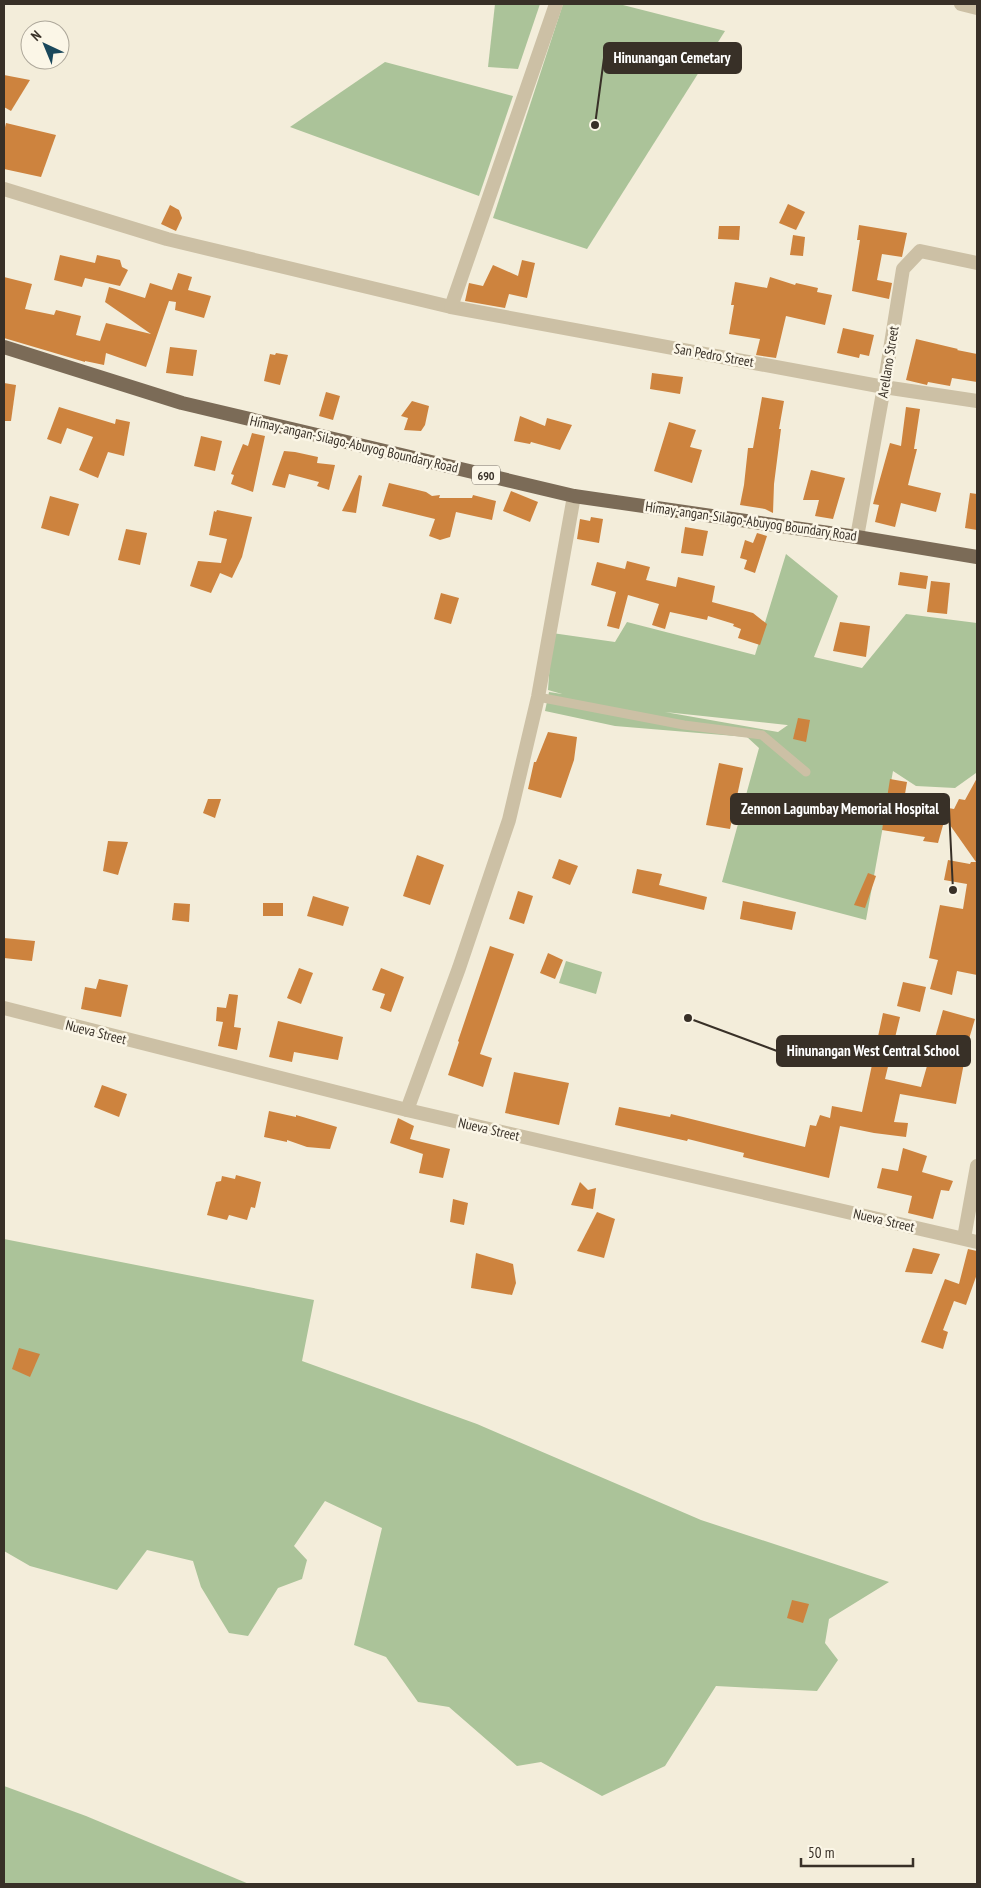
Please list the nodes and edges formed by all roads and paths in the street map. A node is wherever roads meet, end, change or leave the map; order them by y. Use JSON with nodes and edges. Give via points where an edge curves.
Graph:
{"nodes":[{"id":1,"x":556,"y":4,"type":"edge"},
{"id":2,"x":961,"y":4,"type":"edge"},
{"id":3,"x":977,"y":8,"type":"edge"},
{"id":4,"x":4,"y":190,"type":"edge"},
{"id":5,"x":977,"y":263,"type":"edge"},
{"id":6,"x":451,"y":307,"type":"junction"},
{"id":7,"x":4,"y":347,"type":"edge"},
{"id":8,"x":884,"y":387,"type":"junction"},
{"id":9,"x":977,"y":401,"type":"edge"},
{"id":10,"x":574,"y":496,"type":"junction"},
{"id":11,"x":856,"y":537,"type":"junction"},
{"id":12,"x":977,"y":558,"type":"edge"},
{"id":13,"x":538,"y":697,"type":"junction"},
{"id":14,"x":806,"y":772,"type":"dead end"},
{"id":15,"x":4,"y":1008,"type":"edge"},
{"id":16,"x":407,"y":1110,"type":"junction"},
{"id":17,"x":977,"y":1166,"type":"edge"},
{"id":18,"x":971,"y":1240,"type":"edge"}],
"edges":[{"from":1,"to":6,"type":"street"},
{"from":2,"to":3,"type":"street"},
{"from":4,"to":6,"type":"street","name":"San Pedro Street","via":[[167,239]]},
{"from":5,"to":8,"type":"street","name":"Arellano Street","via":[[920,251],[903,269]]},
{"from":6,"to":8,"type":"street","name":"San Pedro Street"},
{"from":7,"to":10,"type":"main road","name":"Himay-angan-Silago-Abuyog Boundary Road","number":"690","via":[[182,403]]},
{"from":8,"to":9,"type":"street","name":"San Pedro Street"},
{"from":8,"to":11,"type":"street","name":"Arellano Street"},
{"from":10,"to":11,"type":"main road","name":"Himay-angan-Silago-Abuyog Boundary Road","number":"690"},
{"from":10,"to":13,"type":"street"},
{"from":11,"to":12,"type":"main road","name":"Himay-angan-Silago-Abuyog Boundary Road","number":"690"},
{"from":13,"to":14,"type":"lane","via":[[684,724],[762,734]]},
{"from":13,"to":16,"type":"street","via":[[509,820]]},
{"from":15,"to":16,"type":"street","name":"Nueva Street"},
{"from":16,"to":18,"type":"street","name":"Nueva Street"},
{"from":17,"to":18,"type":"street"}]}
